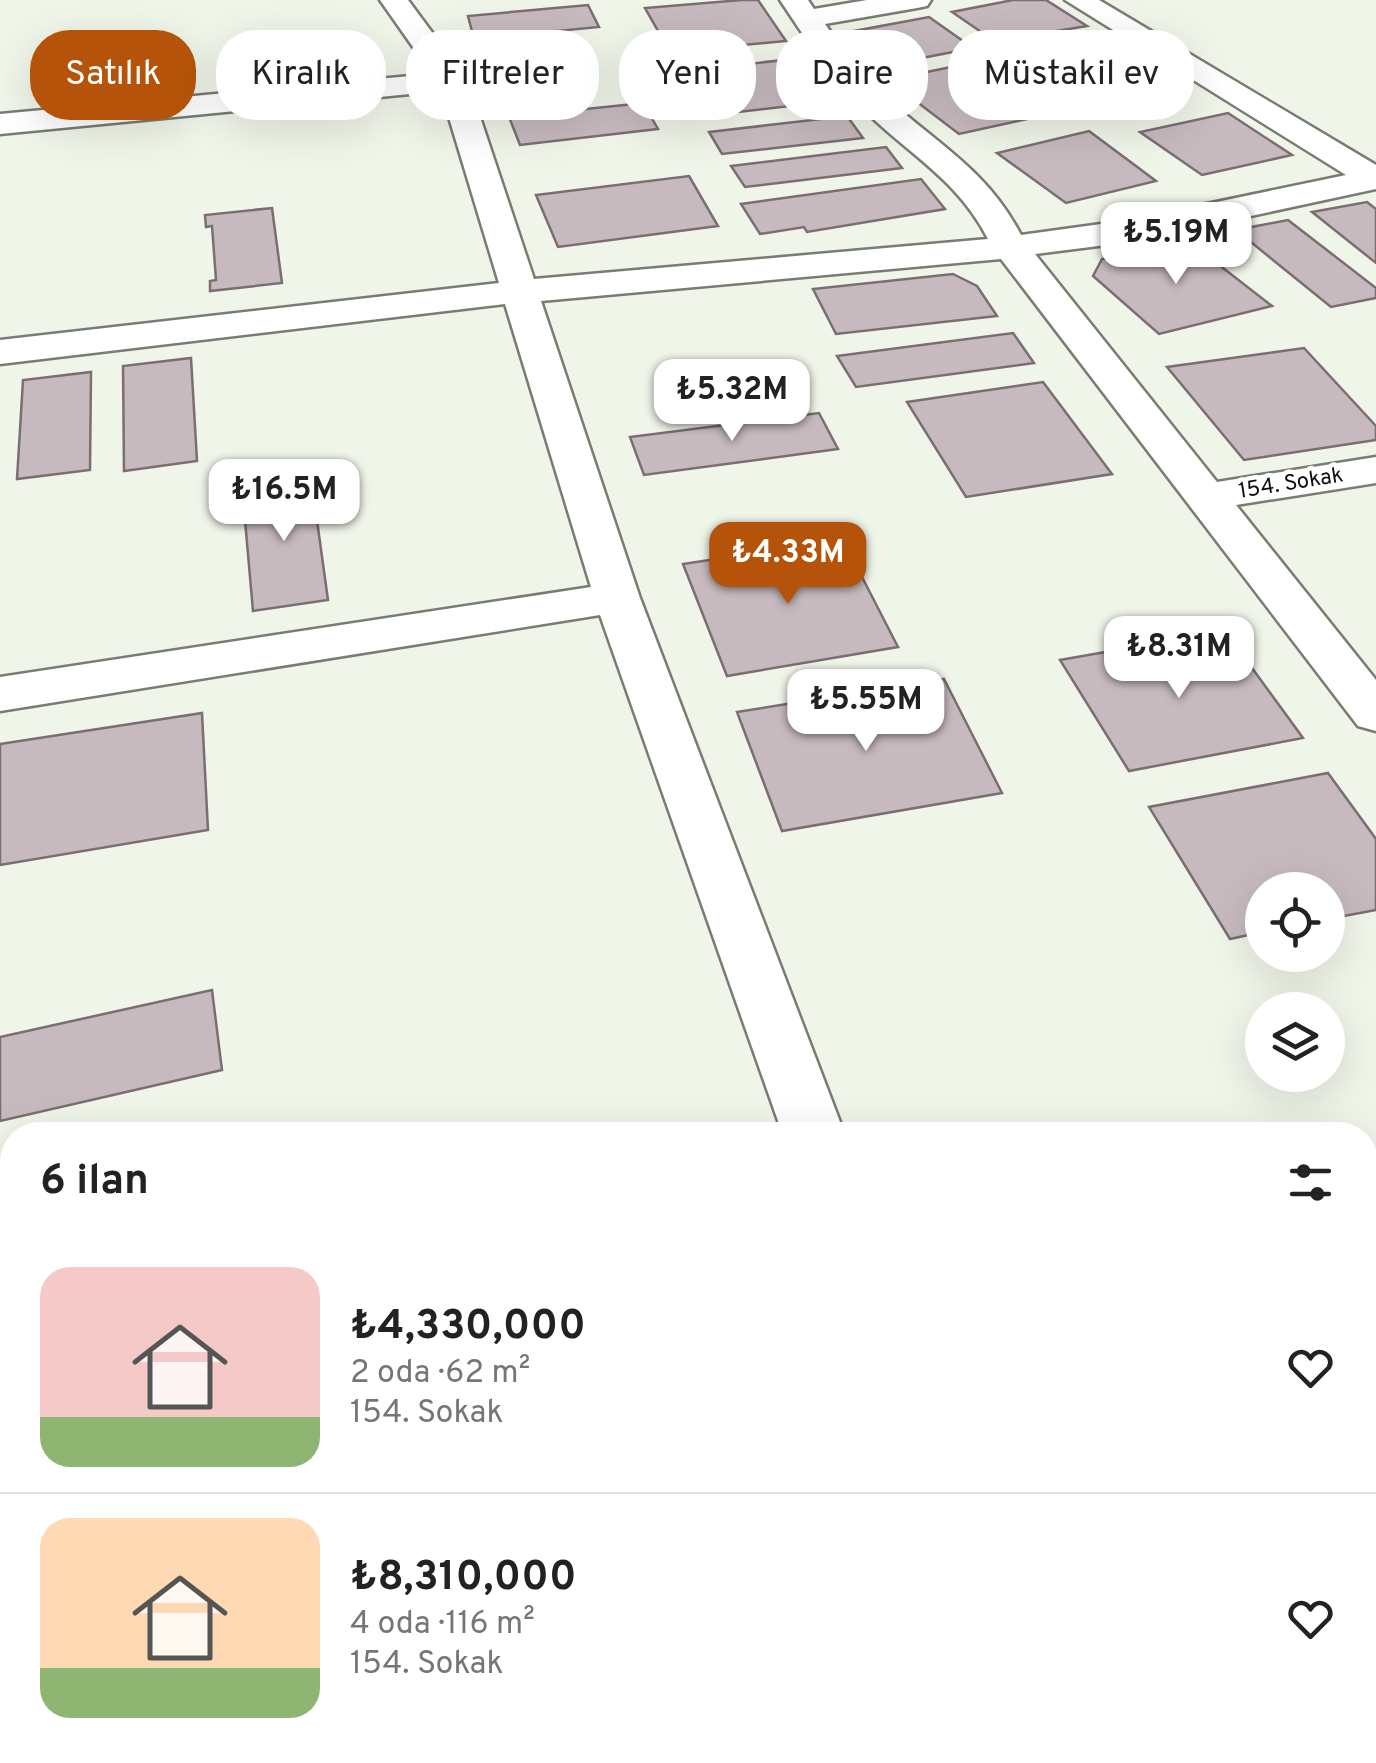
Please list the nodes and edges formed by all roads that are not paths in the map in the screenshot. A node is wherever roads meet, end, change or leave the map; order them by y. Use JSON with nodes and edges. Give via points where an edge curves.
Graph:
{"nodes":[{"id":1,"x":394,"y":0,"type":"edge"},
{"id":2,"x":917,"y":0,"type":"edge"},
{"id":3,"x":1079,"y":0,"type":"edge"},
{"id":4,"x":800,"y":9,"type":"edge"},
{"id":5,"x":416,"y":30,"type":"edge"},
{"id":6,"x":406,"y":86,"type":"edge"},
{"id":7,"x":466,"y":120,"type":"edge"},
{"id":8,"x":0,"y":124,"type":"edge"},
{"id":9,"x":1376,"y":179,"type":"edge"},
{"id":10,"x":1010,"y":247,"type":"junction"},
{"id":11,"x":522,"y":292,"type":"junction"},
{"id":12,"x":0,"y":352,"type":"edge"},
{"id":13,"x":1376,"y":470,"type":"edge"},
{"id":14,"x":1206,"y":497,"type":"junction"},
{"id":15,"x":618,"y":598,"type":"junction"},
{"id":16,"x":0,"y":694,"type":"edge"},
{"id":17,"x":1376,"y":714,"type":"edge"},
{"id":18,"x":809,"y":1122,"type":"edge"}],
"edges":[{"from":1,"to":5,"type":"street"},
{"from":2,"to":4,"type":"street"},
{"from":3,"to":9,"type":"street"},
{"from":4,"to":10,"type":"street","via":[[858,87],[968,178]]},
{"from":6,"to":8,"type":"street"},
{"from":7,"to":11,"type":"street"},
{"from":9,"to":10,"type":"street","via":[[1130,231]]},
{"from":10,"to":11,"type":"street"},
{"from":10,"to":14,"type":"street"},
{"from":11,"to":12,"type":"street"},
{"from":11,"to":15,"type":"street"},
{"from":13,"to":14,"type":"street","name":"154. Sokak"},
{"from":14,"to":17,"type":"street"},
{"from":15,"to":16,"type":"street"},
{"from":15,"to":18,"type":"street"}]}
